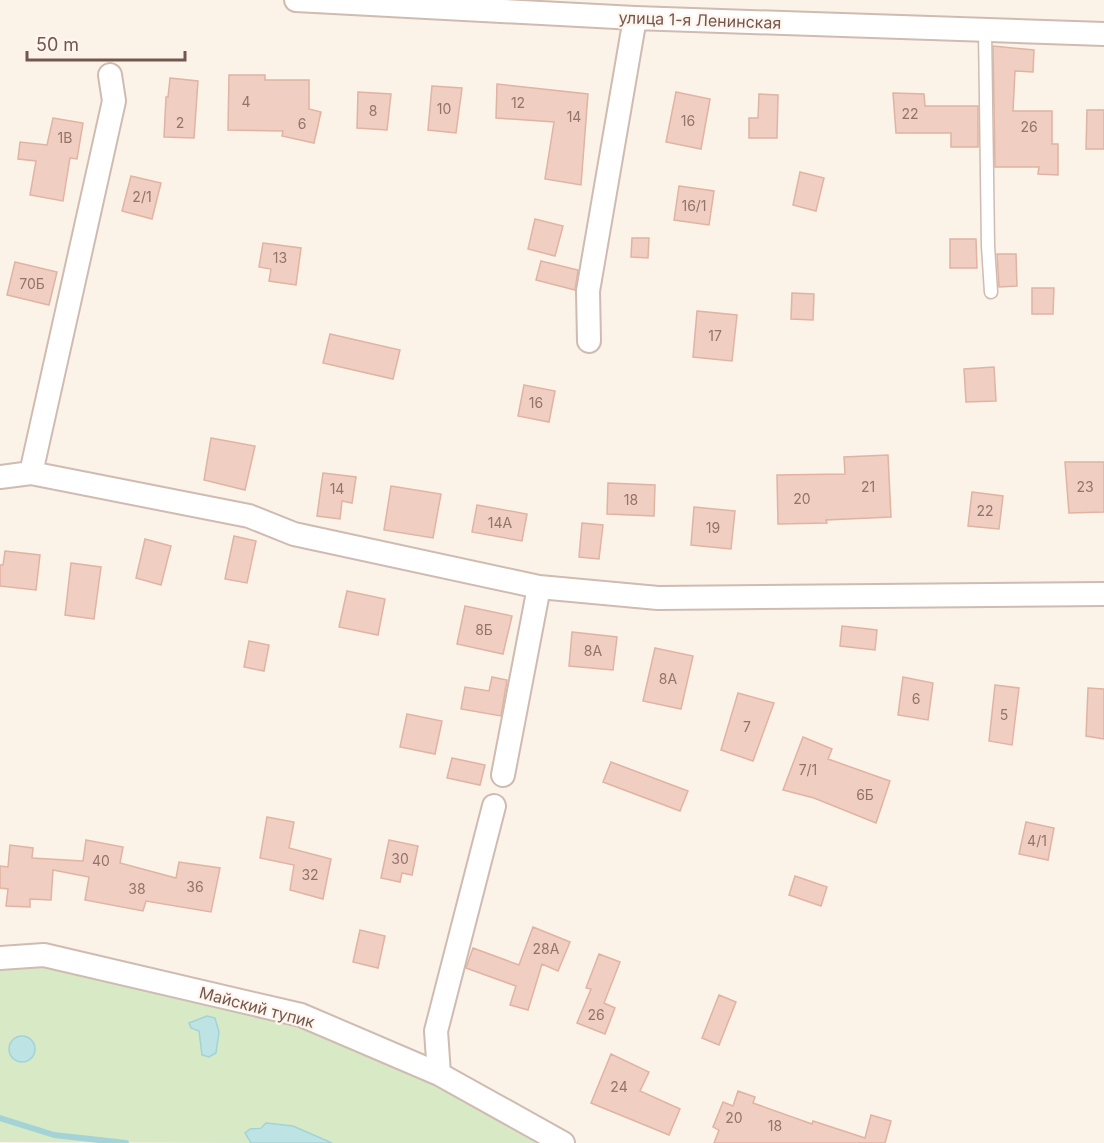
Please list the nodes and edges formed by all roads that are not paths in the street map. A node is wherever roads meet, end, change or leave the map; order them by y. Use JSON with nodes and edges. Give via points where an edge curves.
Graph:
{"nodes":[{"id":1,"x":296,"y":0,"type":"edge"},
{"id":2,"x":635,"y":18,"type":"junction"},
{"id":3,"x":985,"y":30,"type":"junction"},
{"id":4,"x":1104,"y":34,"type":"edge"},
{"id":5,"x":110,"y":75,"type":"dead end"},
{"id":6,"x":991,"y":292,"type":"dead end"},
{"id":7,"x":589,"y":341,"type":"dead end"},
{"id":8,"x":31,"y":473,"type":"junction"},
{"id":9,"x":0,"y":477,"type":"edge"},
{"id":10,"x":539,"y":587,"type":"junction"},
{"id":11,"x":1104,"y":594,"type":"edge"},
{"id":12,"x":503,"y":775,"type":"dead end"},
{"id":13,"x":494,"y":806,"type":"dead end"},
{"id":14,"x":0,"y":958,"type":"edge"},
{"id":15,"x":439,"y":1074,"type":"junction"},
{"id":16,"x":562,"y":1143,"type":"edge"}],
"edges":[{"from":1,"to":2,"type":"street","name":"улица 1-я Ленинская"},
{"from":2,"to":3,"type":"street","name":"улица 1-я Ленинская"},
{"from":2,"to":7,"type":"street","via":[[588,291]]},
{"from":3,"to":4,"type":"street","name":"улица 1-я Ленинская"},
{"from":3,"to":6,"type":"lane"},
{"from":5,"to":8,"type":"street","via":[[114,101]]},
{"from":8,"to":9,"type":"street"},
{"from":8,"to":10,"type":"street","via":[[249,516],[294,534]]},
{"from":10,"to":11,"type":"street","via":[[658,598]]},
{"from":10,"to":12,"type":"street"},
{"from":13,"to":15,"type":"street","via":[[436,1031]]},
{"from":14,"to":15,"type":"street","name":"Майский тупик","via":[[44,955],[301,1015]]},
{"from":15,"to":16,"type":"street","name":"Майский тупик"}]}
